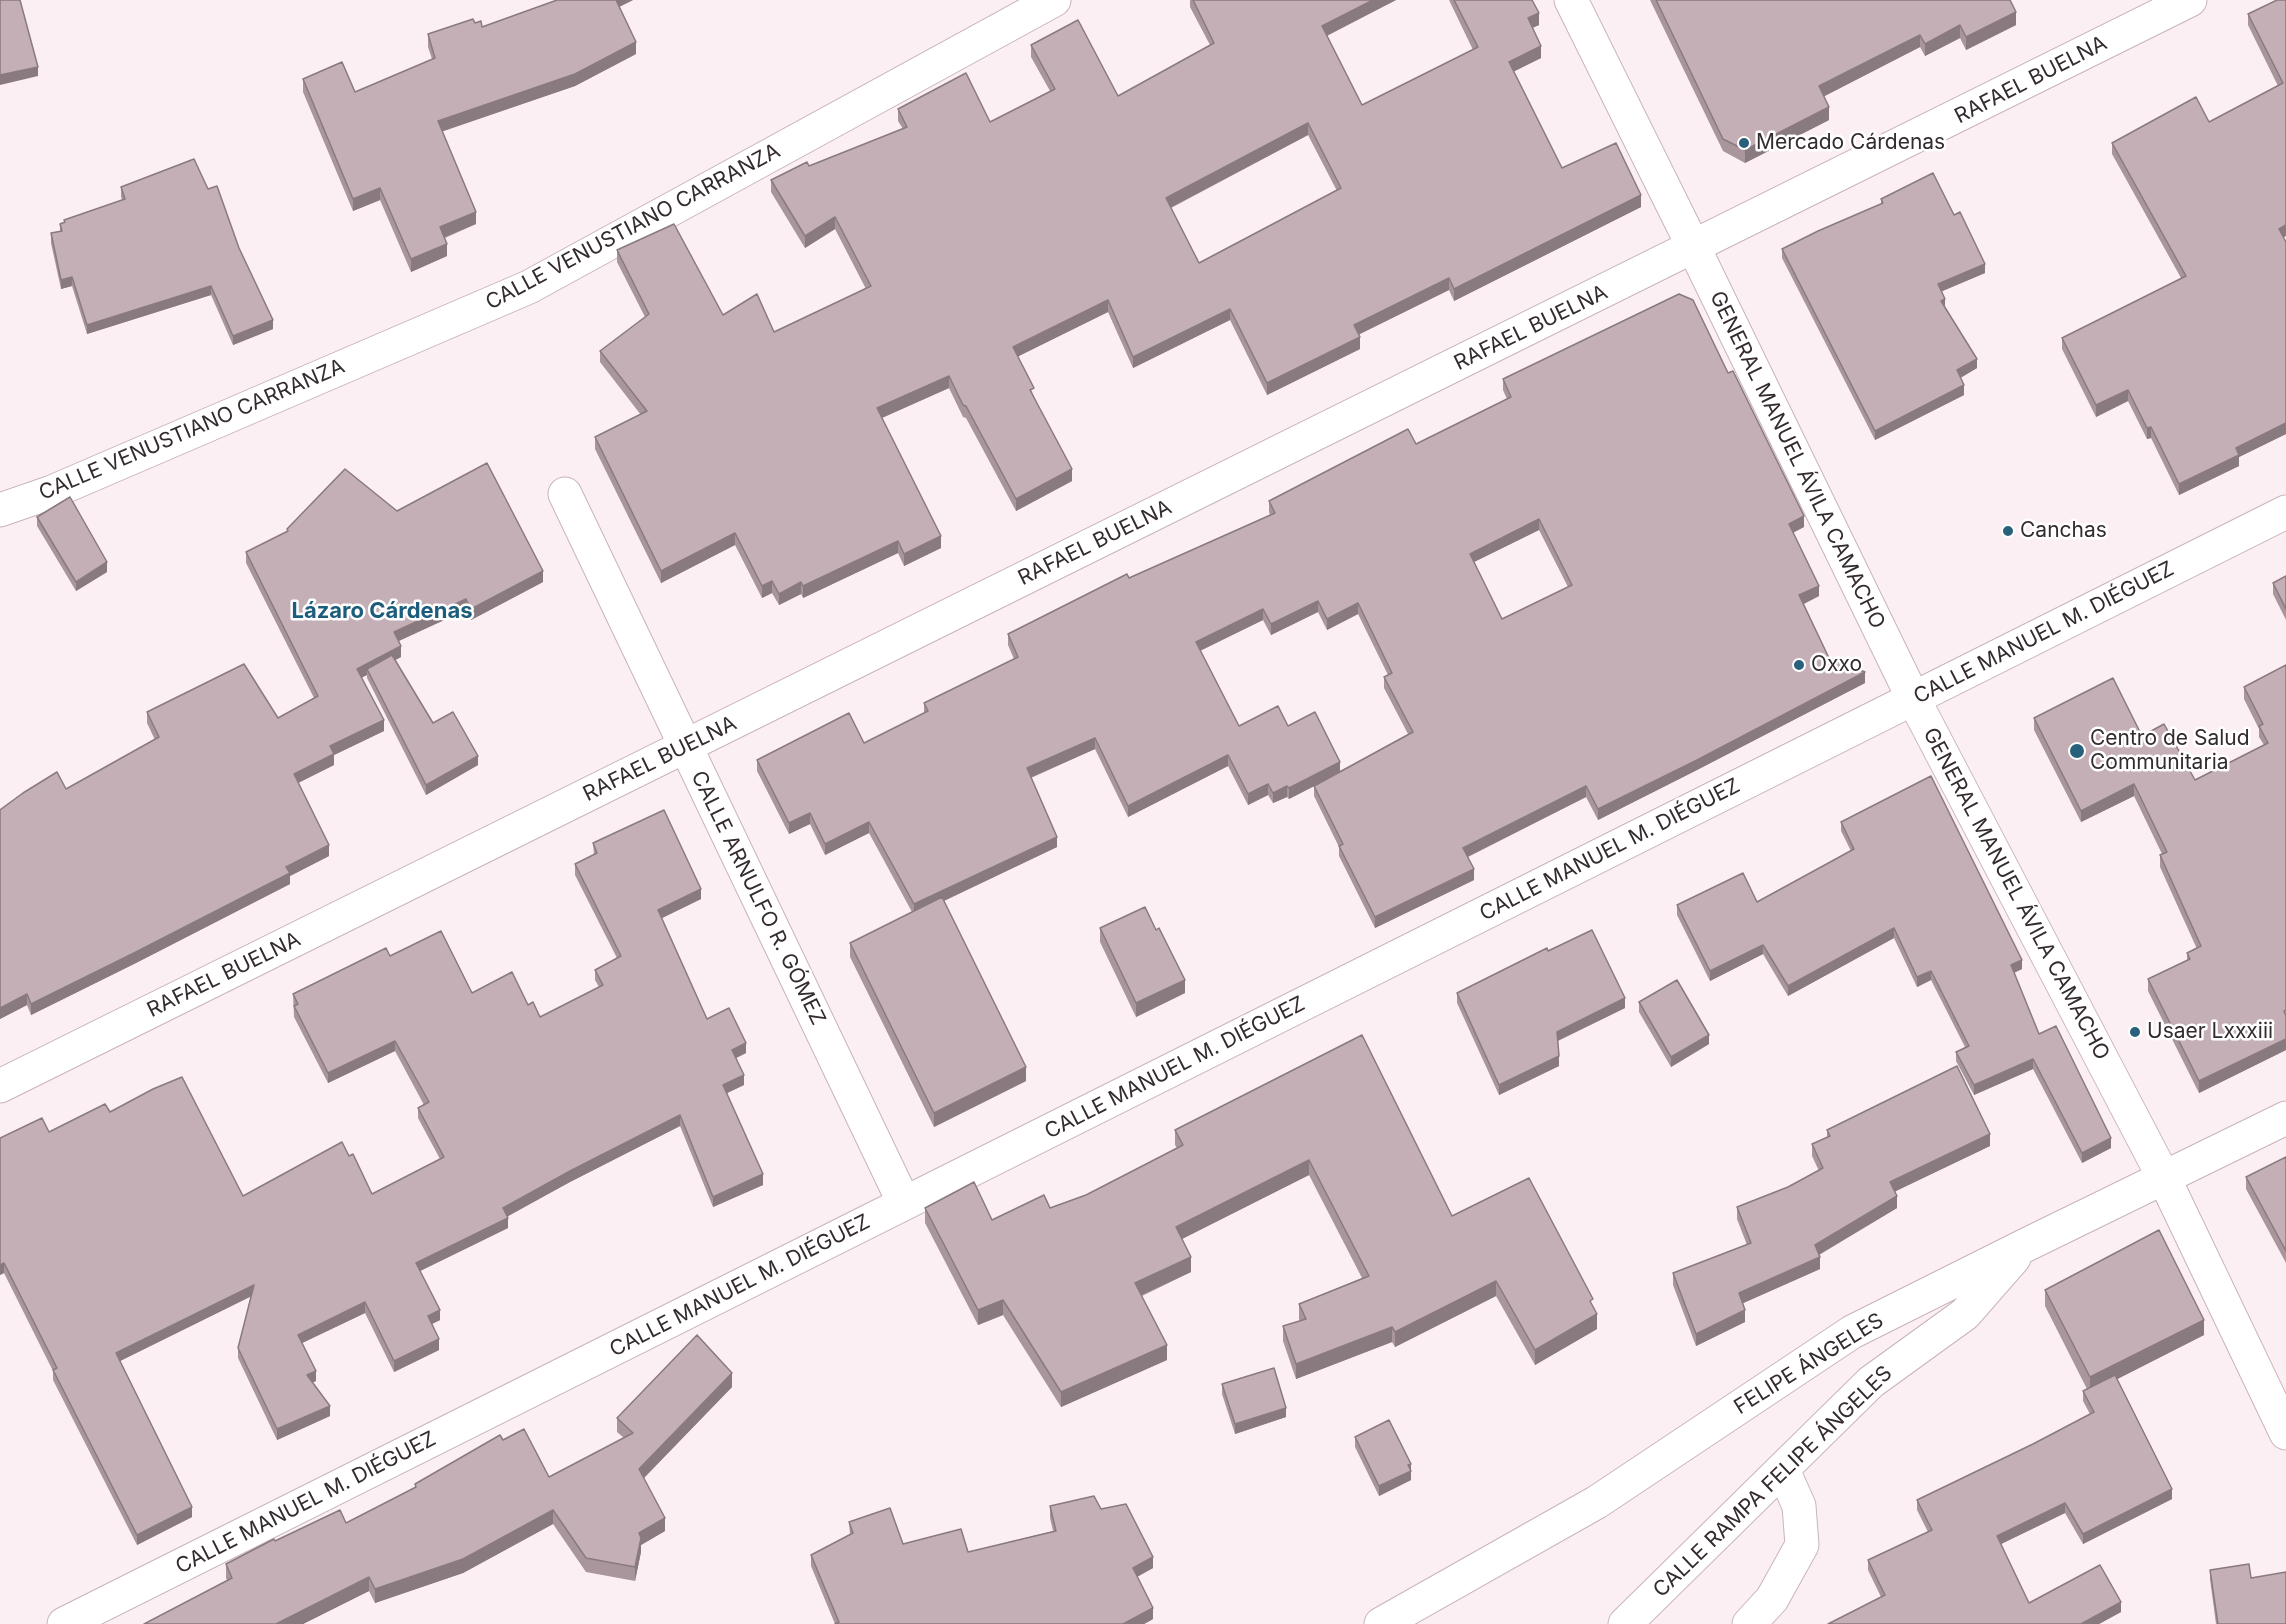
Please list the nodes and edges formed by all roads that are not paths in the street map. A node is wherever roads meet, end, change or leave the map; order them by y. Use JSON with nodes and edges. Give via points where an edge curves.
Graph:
{"nodes":[{"id":1,"x":1054,"y":0,"type":"edge"},
{"id":2,"x":1571,"y":0,"type":"edge"},
{"id":3,"x":2190,"y":0,"type":"edge"},
{"id":4,"x":1694,"y":248,"type":"junction"},
{"id":5,"x":52,"y":492,"type":"junction"},
{"id":6,"x":565,"y":494,"type":"dead end"},
{"id":7,"x":0,"y":510,"type":"edge"},
{"id":8,"x":2286,"y":512,"type":"edge"},
{"id":9,"x":0,"y":537,"type":"edge"},
{"id":10,"x":1913,"y":698,"type":"junction"},
{"id":11,"x":686,"y":746,"type":"junction"},
{"id":12,"x":0,"y":1086,"type":"edge"},
{"id":13,"x":2286,"y":1118,"type":"edge"},
{"id":14,"x":2164,"y":1178,"type":"junction"},
{"id":15,"x":904,"y":1203,"type":"junction"},
{"id":16,"x":2028,"y":1244,"type":"junction"},
{"id":17,"x":2286,"y":1433,"type":"edge"},
{"id":18,"x":1782,"y":1470,"type":"junction"},
{"id":19,"x":64,"y":1624,"type":"edge"},
{"id":20,"x":1381,"y":1624,"type":"edge"},
{"id":21,"x":1625,"y":1624,"type":"edge"},
{"id":22,"x":1749,"y":1624,"type":"edge"}],
"edges":[{"from":1,"to":5,"type":"street","name":"CALLE VENUSTIANO CARRANZA","via":[[529,287]]},
{"from":2,"to":4,"type":"street","name":"GENERAL MANUEL ÁVILA CAMACHO"},
{"from":3,"to":4,"type":"street","name":"RAFAEL BUELNA"},
{"from":4,"to":10,"type":"street","name":"GENERAL MANUEL ÁVILA CAMACHO"},
{"from":4,"to":11,"type":"street","name":"RAFAEL BUELNA"},
{"from":5,"to":7,"type":"street","name":"CALLE VENUSTIANO CARRANZA"},
{"from":5,"to":9,"type":"street"},
{"from":6,"to":11,"type":"street","name":"CALLE ARNULFO R. GÓMEZ"},
{"from":8,"to":10,"type":"street","name":"CALLE MANUEL M. DIÉGUEZ"},
{"from":10,"to":14,"type":"street","name":"GENERAL MANUEL ÁVILA CAMACHO"},
{"from":10,"to":15,"type":"street","name":"CALLE MANUEL M. DIÉGUEZ"},
{"from":11,"to":12,"type":"street","name":"RAFAEL BUELNA"},
{"from":11,"to":15,"type":"street","name":"CALLE ARNULFO R. GÓMEZ"},
{"from":13,"to":14,"type":"street","name":"FELIPE ÁNGELES"},
{"from":14,"to":16,"type":"street","name":"FELIPE ÁNGELES"},
{"from":14,"to":17,"type":"street","name":"GENERAL MANUEL ÁVILA CAMACHO"},
{"from":15,"to":19,"type":"street","name":"CALLE MANUEL M. DIÉGUEZ"},
{"from":16,"to":18,"type":"street","name":"CALLE RAMPA FELIPE ÁNGELES","via":[[1965,1314],[1871,1382]]},
{"from":16,"to":20,"type":"street","name":"FELIPE ÁNGELES","via":[[1852,1332],[1597,1502]]},
{"from":18,"to":21,"type":"street","name":"CALLE RAMPA FELIPE ÁNGELES"},
{"from":18,"to":22,"type":"street","via":[[1799,1506],[1802,1545],[1772,1599]]}]}
